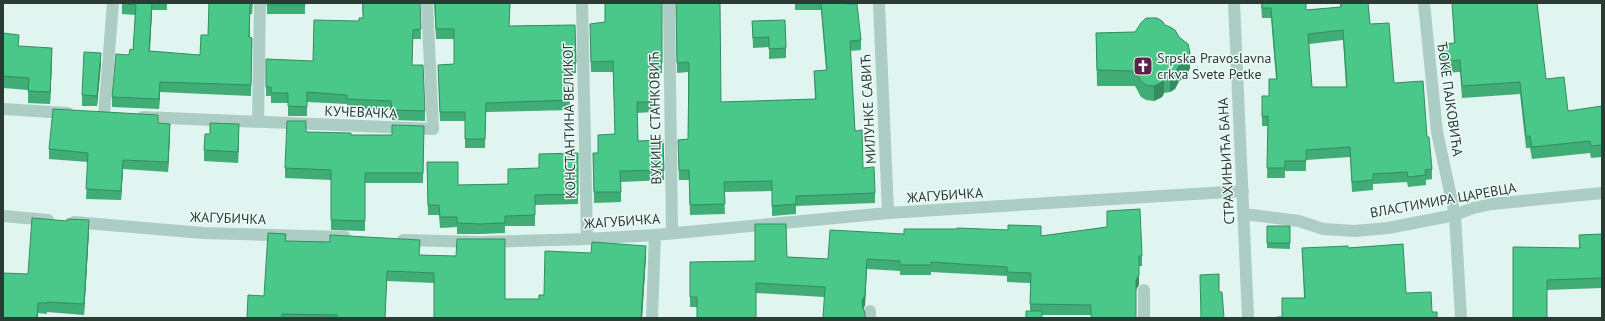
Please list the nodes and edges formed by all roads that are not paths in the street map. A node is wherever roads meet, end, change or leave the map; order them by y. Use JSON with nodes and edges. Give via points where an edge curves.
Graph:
{"nodes":[{"id":1,"x":113,"y":3,"type":"edge"},
{"id":2,"x":260,"y":3,"type":"edge"},
{"id":3,"x":427,"y":3,"type":"edge"},
{"id":4,"x":582,"y":3,"type":"edge"},
{"id":5,"x":669,"y":3,"type":"edge"},
{"id":6,"x":879,"y":3,"type":"edge"},
{"id":7,"x":1234,"y":3,"type":"edge"},
{"id":8,"x":1424,"y":3,"type":"edge"},
{"id":9,"x":3,"y":109,"type":"edge"},
{"id":10,"x":104,"y":115,"type":"junction"},
{"id":11,"x":119,"y":116,"type":"edge"},
{"id":12,"x":135,"y":116,"type":"edge"},
{"id":13,"x":258,"y":122,"type":"junction"},
{"id":14,"x":1243,"y":191,"type":"junction"},
{"id":15,"x":1602,"y":193,"type":"edge"},
{"id":16,"x":888,"y":213,"type":"junction"},
{"id":17,"x":1244,"y":214,"type":"junction"},
{"id":18,"x":1455,"y":215,"type":"junction"},
{"id":19,"x":3,"y":216,"type":"edge"},
{"id":20,"x":672,"y":232,"type":"junction"},
{"id":21,"x":655,"y":235,"type":"junction"},
{"id":22,"x":356,"y":238,"type":"edge"},
{"id":23,"x":395,"y":239,"type":"edge"},
{"id":24,"x":587,"y":239,"type":"junction"},
{"id":25,"x":1144,"y":290,"type":"dead end"},
{"id":26,"x":652,"y":318,"type":"edge"},
{"id":27,"x":1144,"y":318,"type":"edge"},
{"id":28,"x":1248,"y":318,"type":"edge"},
{"id":29,"x":1461,"y":318,"type":"edge"}],
"edges":[{"from":1,"to":10,"type":"street"},
{"from":2,"to":13,"type":"street"},
{"from":3,"to":13,"type":"street","name":"КУЧЕВАЧКА","via":[[433,129]]},
{"from":4,"to":24,"type":"street","name":"КОНСТАНТИНА ВЕЛИКОГ"},
{"from":5,"to":20,"type":"street","name":"ВУКИЦЕ СТАНКОВИЋ"},
{"from":6,"to":16,"type":"street","name":"МИЛУНКЕ САВИЋ"},
{"from":7,"to":14,"type":"street","name":"СТРАХИЊИЋА БАНА"},
{"from":8,"to":18,"type":"street","name":"ЂОКЕ ПАЈКОВИЋА","via":[[1437,132]]},
{"from":9,"to":10,"type":"street"},
{"from":10,"to":11,"type":"street"},
{"from":12,"to":13,"type":"street","name":"КУЧЕВАЧКА"},
{"from":14,"to":16,"type":"street","name":"ЖАГУБИЧКА"},
{"from":14,"to":17,"type":"street","name":"СТРАХИЊИЋА БАНА"},
{"from":15,"to":18,"type":"street","name":"ВЛАСТИМИРА ЦАРЕВЦА","via":[[1492,204]]},
{"from":16,"to":20,"type":"street","name":"ЖАГУБИЧКА"},
{"from":17,"to":18,"type":"street","name":"ВЛАСТИМИРА ЦАРЕВЦА","via":[[1298,221],[1323,229],[1355,231],[1388,228]]},
{"from":17,"to":28,"type":"street","name":"СТРАХИЊИЋА БАНА"},
{"from":18,"to":29,"type":"street","name":"ЂОКЕ ПАЈКОВИЋА"},
{"from":19,"to":22,"type":"street","name":"ЖАГУБИЧКА","via":[[203,233]]},
{"from":20,"to":21,"type":"street","name":"ЖАГУБИЧКА"},
{"from":21,"to":24,"type":"street","name":"ЖАГУБИЧКА"},
{"from":21,"to":26,"type":"street"},
{"from":23,"to":24,"type":"street","name":"ЖАГУБИЧКА","via":[[480,242]]},
{"from":25,"to":27,"type":"street"}]}
